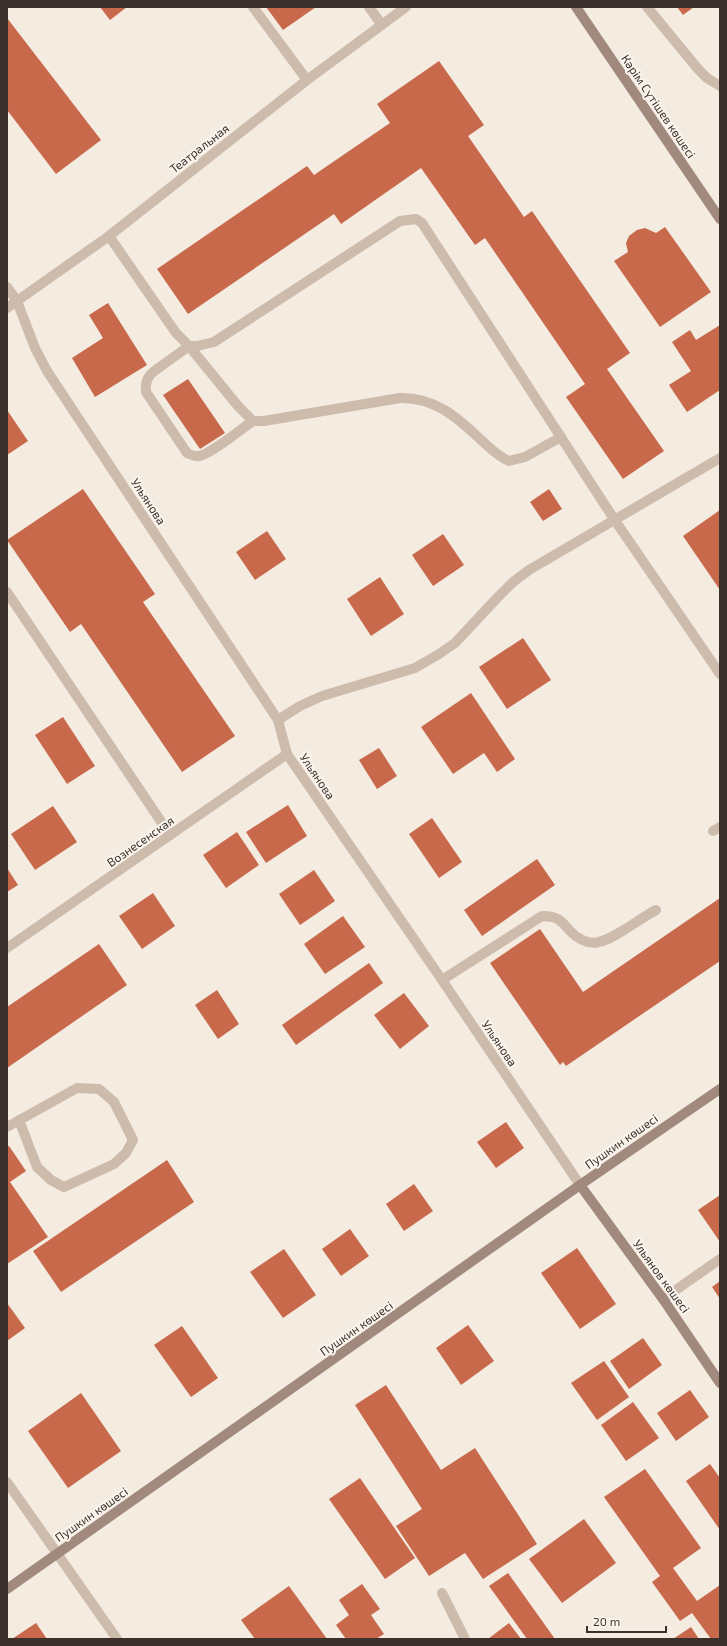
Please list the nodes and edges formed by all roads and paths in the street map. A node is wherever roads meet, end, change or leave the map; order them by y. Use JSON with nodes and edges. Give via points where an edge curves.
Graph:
{"nodes":[{"id":1,"x":253,"y":7,"type":"edge"},
{"id":2,"x":369,"y":7,"type":"edge"},
{"id":3,"x":406,"y":7,"type":"edge"},
{"id":4,"x":576,"y":7,"type":"edge"},
{"id":5,"x":647,"y":7,"type":"edge"},
{"id":6,"x":382,"y":25,"type":"junction"},
{"id":7,"x":307,"y":80,"type":"junction"},
{"id":8,"x":720,"y":86,"type":"edge"},
{"id":9,"x":720,"y":219,"type":"edge"},
{"id":10,"x":109,"y":236,"type":"junction"},
{"id":11,"x":7,"y":287,"type":"edge"},
{"id":12,"x":17,"y":301,"type":"junction"},
{"id":13,"x":7,"y":308,"type":"edge"},
{"id":14,"x":189,"y":346,"type":"junction"},
{"id":15,"x":253,"y":421,"type":"junction"},
{"id":16,"x":561,"y":437,"type":"junction"},
{"id":17,"x":720,"y":458,"type":"edge"},
{"id":18,"x":614,"y":519,"type":"junction"},
{"id":19,"x":7,"y":592,"type":"edge"},
{"id":20,"x":720,"y":674,"type":"edge"},
{"id":21,"x":278,"y":720,"type":"junction"},
{"id":22,"x":287,"y":754,"type":"junction"},
{"id":23,"x":170,"y":835,"type":"junction"},
{"id":24,"x":656,"y":910,"type":"dead end"},
{"id":25,"x":7,"y":948,"type":"edge"},
{"id":26,"x":442,"y":980,"type":"junction"},
{"id":27,"x":720,"y":1089,"type":"edge"},
{"id":28,"x":18,"y":1120,"type":"junction"},
{"id":29,"x":7,"y":1127,"type":"edge"},
{"id":30,"x":580,"y":1185,"type":"junction"},
{"id":31,"x":720,"y":1259,"type":"edge"},
{"id":32,"x":663,"y":1299,"type":"junction"},
{"id":33,"x":720,"y":1383,"type":"edge"},
{"id":34,"x":7,"y":1482,"type":"edge"},
{"id":35,"x":58,"y":1553,"type":"junction"},
{"id":36,"x":7,"y":1589,"type":"edge"},
{"id":37,"x":442,"y":1594,"type":"dead end"},
{"id":38,"x":117,"y":1639,"type":"edge"},
{"id":39,"x":465,"y":1639,"type":"edge"}],
"edges":[{"from":1,"to":7,"type":"street"},
{"from":2,"to":6,"type":"street"},
{"from":3,"to":6,"type":"street","name":"Театральная"},
{"from":4,"to":9,"type":"street","name":"Кәрім Сүтішев көшесі"},
{"from":5,"to":8,"type":"street","via":[[698,69]]},
{"from":6,"to":7,"type":"street","name":"Театральная"},
{"from":7,"to":10,"type":"street","name":"Театральная"},
{"from":10,"to":12,"type":"street","name":"Театральная"},
{"from":10,"to":14,"type":"street","via":[[176,333]]},
{"from":11,"to":12,"type":"street","name":"Ульянова"},
{"from":12,"to":13,"type":"street","name":"Театральная"},
{"from":12,"to":21,"type":"street","name":"Ульянова","via":[[47,371]]},
{"from":14,"to":15,"type":"street"},
{"from":14,"to":15,"type":"street","via":[[149,376],[145,387],[187,453],[203,455]]},
{"from":14,"to":16,"type":"street","via":[[214,342],[400,221],[416,219],[431,234]]},
{"from":15,"to":16,"type":"street","via":[[411,397],[432,402],[452,414],[496,453],[509,461],[524,457]]},
{"from":16,"to":18,"type":"street"},
{"from":17,"to":18,"type":"street"},
{"from":18,"to":20,"type":"street"},
{"from":18,"to":21,"type":"street","via":[[513,582],[454,643],[416,668],[322,696]]},
{"from":19,"to":23,"type":"street"},
{"from":21,"to":22,"type":"street","name":"Ульянова"},
{"from":22,"to":23,"type":"street","name":"Вознесенская"},
{"from":22,"to":26,"type":"street","name":"Ульянова"},
{"from":23,"to":25,"type":"street","name":"Вознесенская"},
{"from":24,"to":26,"type":"street","via":[[607,940],[596,943],[578,939],[560,920],[542,916]]},
{"from":26,"to":30,"type":"street","name":"Ульянова"},
{"from":27,"to":30,"type":"street","name":"Пушкин көшесі"},
{"from":28,"to":28,"type":"street","via":[[77,1088],[99,1089],[114,1102],[133,1140],[126,1153],[114,1164],[64,1187],[51,1180],[37,1167]]},
{"from":28,"to":29,"type":"street"},
{"from":30,"to":32,"type":"street","name":"Ульянов көшесі"},
{"from":30,"to":35,"type":"street","name":"Пушкин көшесі"},
{"from":31,"to":32,"type":"street"},
{"from":32,"to":33,"type":"street","name":"Ульянов көшесі"},
{"from":34,"to":35,"type":"street"},
{"from":35,"to":36,"type":"street","name":"Пушкин көшесі"},
{"from":35,"to":38,"type":"street"},
{"from":37,"to":39,"type":"street"}]}
